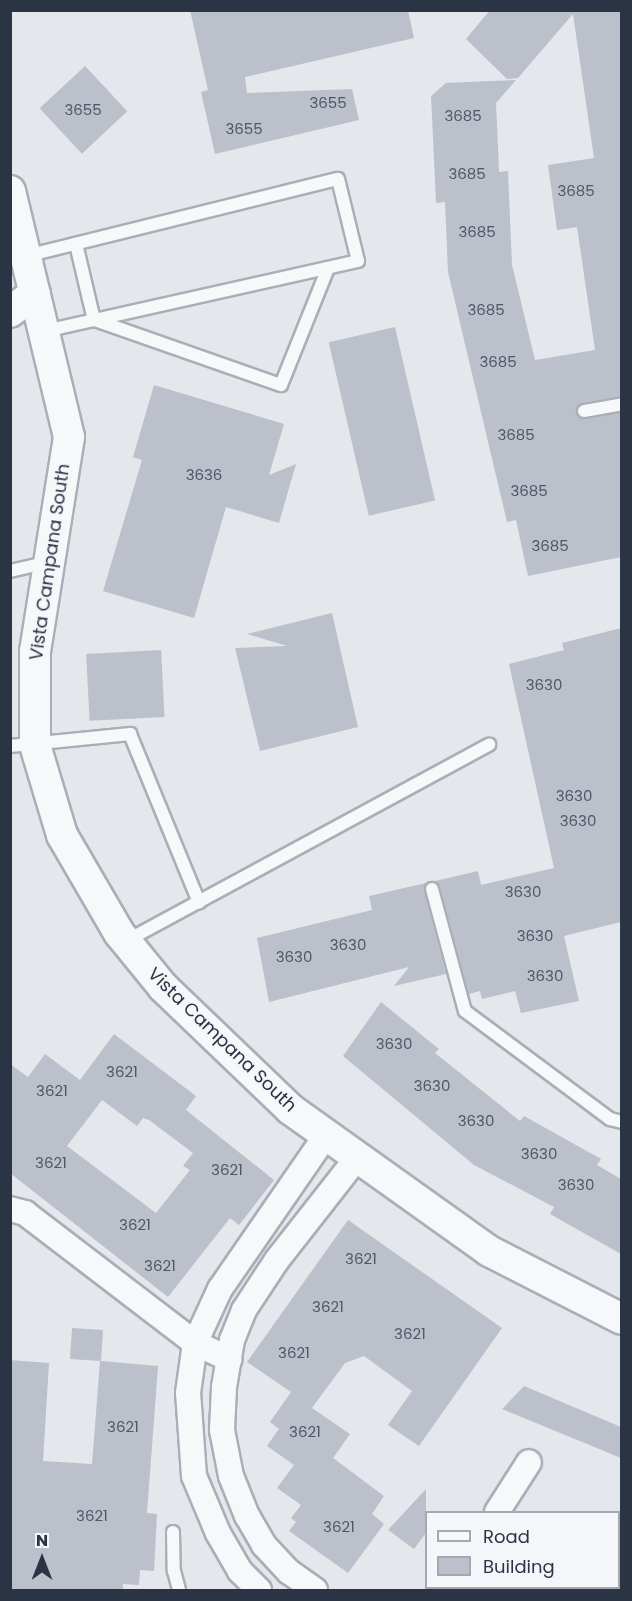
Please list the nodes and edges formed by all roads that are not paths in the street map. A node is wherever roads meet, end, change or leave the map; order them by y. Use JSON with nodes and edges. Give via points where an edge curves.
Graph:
{"nodes":[{"id":1,"x":10,"y":190,"type":"edge"},
{"id":2,"x":76,"y":244,"type":"junction"},
{"id":3,"x":26,"y":256,"type":"junction"},
{"id":4,"x":328,"y":268,"type":"junction"},
{"id":5,"x":23,"y":290,"type":"edge"},
{"id":6,"x":10,"y":312,"type":"edge"},
{"id":7,"x":94,"y":320,"type":"junction"},
{"id":8,"x":44,"y":331,"type":"junction"},
{"id":9,"x":621,"y":404,"type":"edge"},
{"id":10,"x":584,"y":411,"type":"dead end"},
{"id":11,"x":49,"y":561,"type":"junction"},
{"id":12,"x":10,"y":571,"type":"edge"},
{"id":13,"x":489,"y":745,"type":"dead end"},
{"id":14,"x":23,"y":746,"type":"edge"},
{"id":15,"x":432,"y":889,"type":"dead end"},
{"id":16,"x":199,"y":902,"type":"junction"},
{"id":17,"x":126,"y":941,"type":"junction"},
{"id":18,"x":621,"y":1122,"type":"edge"},
{"id":19,"x":325,"y":1137,"type":"junction"},
{"id":20,"x":357,"y":1158,"type":"junction"},
{"id":21,"x":10,"y":1209,"type":"edge"},
{"id":22,"x":621,"y":1319,"type":"edge"},
{"id":23,"x":195,"y":1343,"type":"junction"},
{"id":24,"x":229,"y":1359,"type":"junction"},
{"id":25,"x":529,"y":1462,"type":"dead end"},
{"id":26,"x":498,"y":1511,"type":"edge"},
{"id":27,"x":173,"y":1532,"type":"dead end"},
{"id":28,"x":179,"y":1590,"type":"edge"},
{"id":29,"x":259,"y":1590,"type":"edge"},
{"id":30,"x":315,"y":1590,"type":"edge"}],
"edges":[{"from":1,"to":3,"type":"street","name":"Vista Campana South"},
{"from":2,"to":3,"type":"lane"},
{"from":2,"to":4,"type":"lane","via":[[338,179],[358,261]]},
{"from":2,"to":7,"type":"lane"},
{"from":3,"to":5,"type":"street","name":"Vista Campana South"},
{"from":4,"to":7,"type":"lane"},
{"from":4,"to":7,"type":"lane","via":[[281,385]]},
{"from":5,"to":6,"type":"street"},
{"from":5,"to":8,"type":"street","name":"Vista Campana South"},
{"from":7,"to":8,"type":"lane"},
{"from":8,"to":11,"type":"street","name":"Vista Campana South","via":[[69,437]]},
{"from":9,"to":10,"type":"lane"},
{"from":11,"to":12,"type":"lane"},
{"from":11,"to":14,"type":"street","name":"Vista Campana South"},
{"from":13,"to":16,"type":"lane"},
{"from":14,"to":16,"type":"lane","via":[[130,734]]},
{"from":14,"to":17,"type":"street","name":"Vista Campana South","via":[[62,835]]},
{"from":15,"to":18,"type":"lane","via":[[465,1011],[610,1119]]},
{"from":16,"to":17,"type":"lane"},
{"from":17,"to":19,"type":"street","name":"Vista Campana South","via":[[163,987],[290,1109]]},
{"from":19,"to":20,"type":"street","name":"Vista Campana South"},
{"from":19,"to":23,"type":"street","via":[[219,1289]]},
{"from":20,"to":22,"type":"street","name":"Vista Campana South","via":[[489,1251]]},
{"from":20,"to":24,"type":"street","via":[[277,1260],[244,1310]]},
{"from":21,"to":23,"type":"street","via":[[25,1213]]},
{"from":23,"to":24,"type":"street"},
{"from":23,"to":29,"type":"street","via":[[188,1393],[194,1476],[218,1533],[240,1571]]},
{"from":24,"to":30,"type":"street","via":[[222,1430],[231,1476],[264,1545],[289,1572]]},
{"from":25,"to":26,"type":"street"},
{"from":27,"to":28,"type":"lane","via":[[174,1571]]}]}
